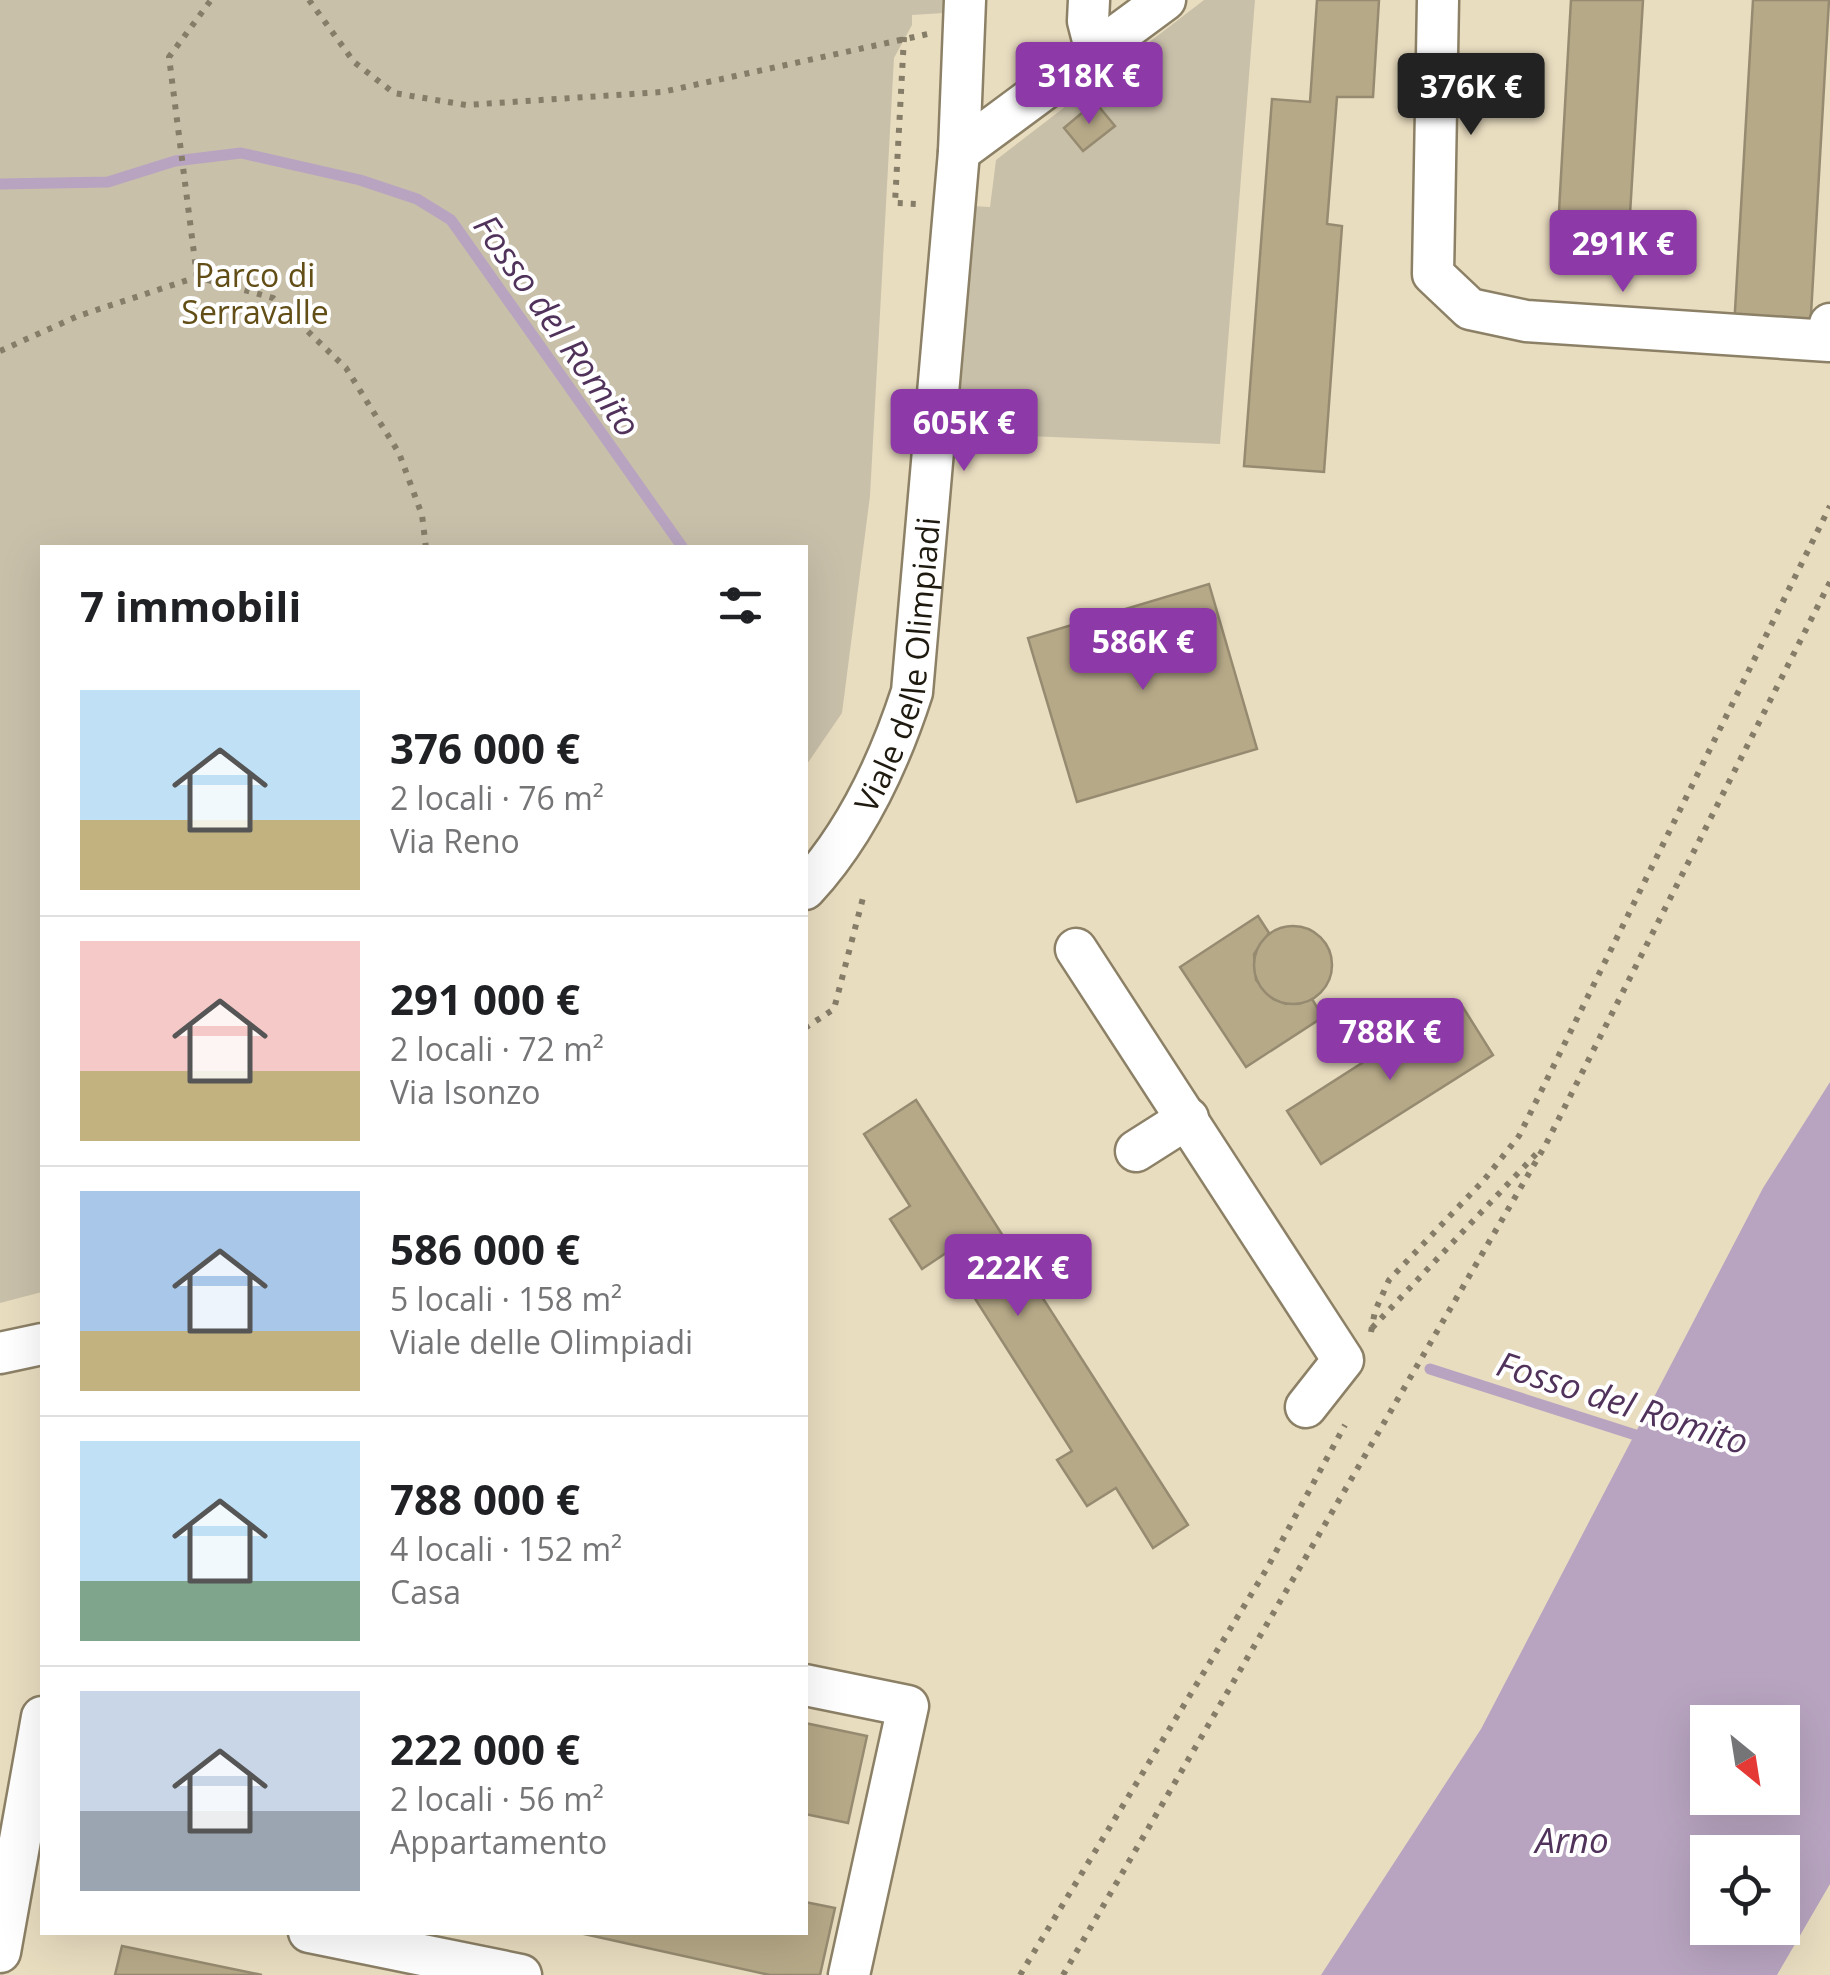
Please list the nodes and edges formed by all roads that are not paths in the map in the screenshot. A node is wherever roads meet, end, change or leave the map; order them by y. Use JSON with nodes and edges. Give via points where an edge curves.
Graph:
{"nodes":[{"id":1,"x":1089,"y":0,"type":"edge"},
{"id":2,"x":1165,"y":0,"type":"edge"},
{"id":3,"x":1438,"y":0,"type":"edge"},
{"id":4,"x":965,"y":15,"type":"edge"},
{"id":5,"x":1096,"y":52,"type":"junction"},
{"id":6,"x":959,"y":152,"type":"junction"},
{"id":7,"x":1830,"y":324,"type":"edge"},
{"id":8,"x":808,"y":886,"type":"edge"},
{"id":9,"x":1076,"y":949,"type":"dead end"},
{"id":10,"x":1188,"y":1118,"type":"junction"},
{"id":11,"x":1136,"y":1151,"type":"dead end"},
{"id":12,"x":40,"y":1344,"type":"edge"},
{"id":13,"x":0,"y":1352,"type":"edge"},
{"id":14,"x":1306,"y":1407,"type":"dead end"},
{"id":15,"x":808,"y":1686,"type":"edge"},
{"id":16,"x":40,"y":1731,"type":"edge"},
{"id":17,"x":20,"y":1874,"type":"edge"},
{"id":18,"x":324,"y":1935,"type":"edge"},
{"id":19,"x":0,"y":1952,"type":"edge"},
{"id":20,"x":521,"y":1975,"type":"edge"},
{"id":21,"x":849,"y":1975,"type":"edge"}],
"edges":[{"from":1,"to":5,"type":"street"},
{"from":2,"to":5,"type":"street"},
{"from":3,"to":7,"type":"street","via":[[1433,274],[1470,310],[1526,321],[1829,341]]},
{"from":4,"to":6,"type":"street","name":"Viale delle Olimpiadi"},
{"from":5,"to":6,"type":"street"},
{"from":6,"to":8,"type":"street","name":"Viale delle Olimpiadi","via":[[912,692],[894,746],[862,807]]},
{"from":9,"to":10,"type":"street"},
{"from":10,"to":11,"type":"street"},
{"from":10,"to":14,"type":"street","via":[[1356,1352]]},
{"from":12,"to":13,"type":"street"},
{"from":15,"to":21,"type":"street","via":[[908,1706]]},
{"from":16,"to":17,"type":"street"},
{"from":17,"to":19,"type":"street"},
{"from":18,"to":20,"type":"street"}]}
